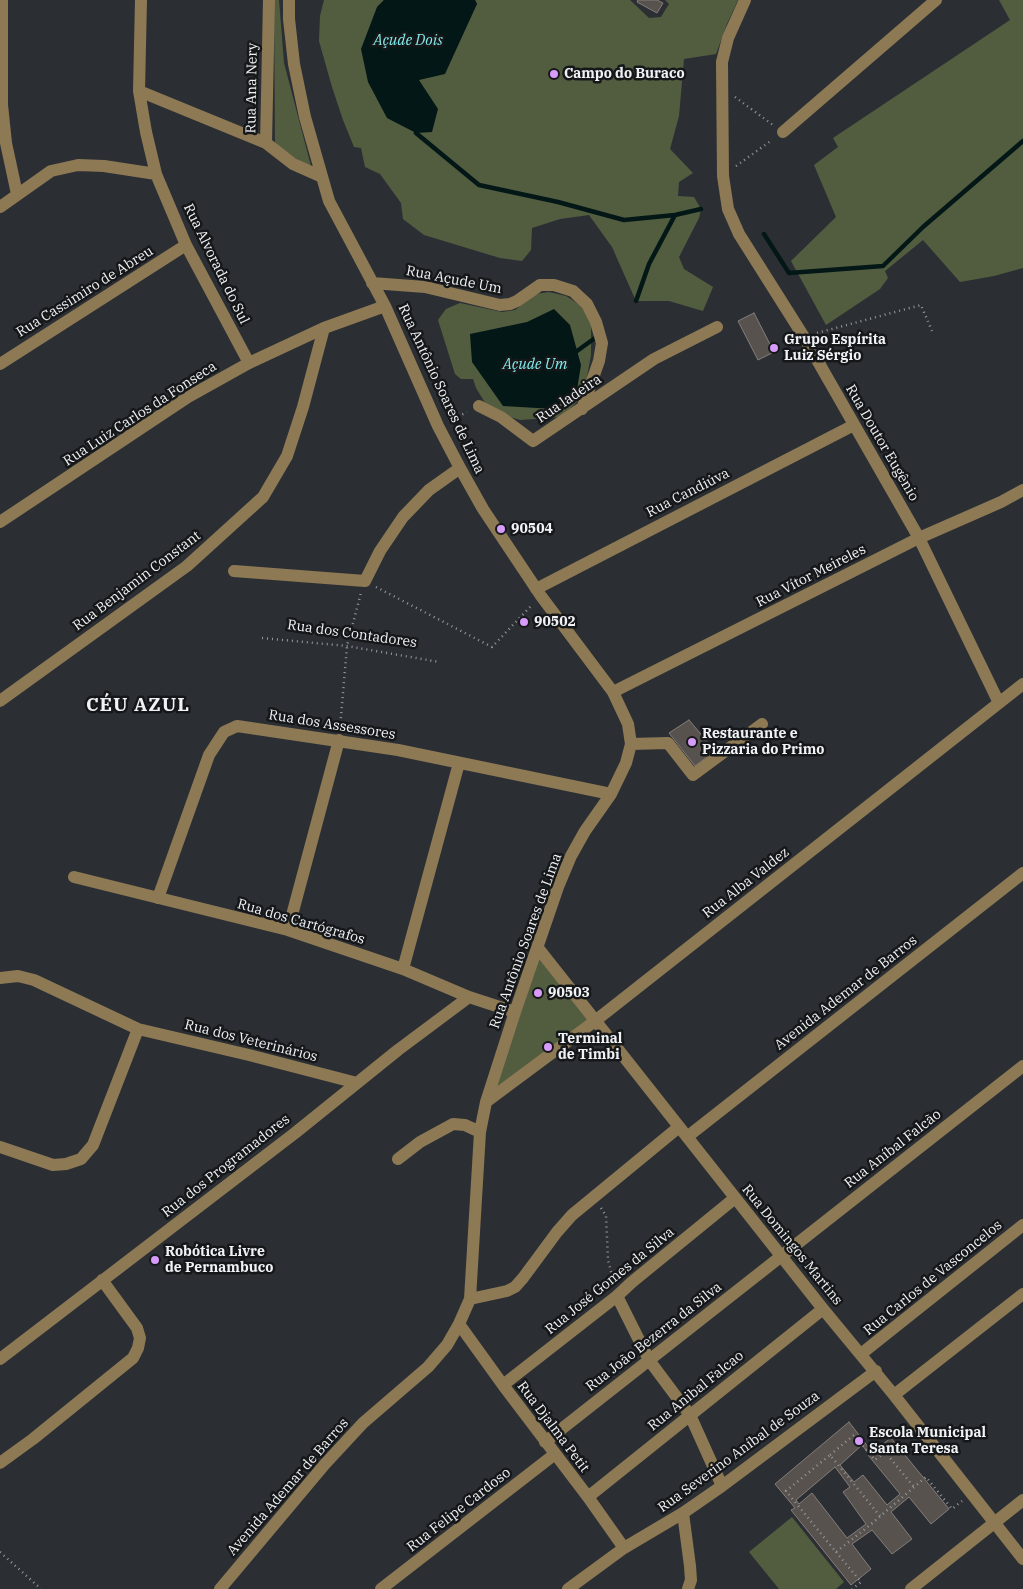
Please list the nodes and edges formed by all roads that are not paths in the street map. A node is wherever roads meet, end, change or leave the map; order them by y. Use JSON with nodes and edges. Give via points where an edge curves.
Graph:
{"nodes":[{"id":1,"x":2,"y":0,"type":"edge"},
{"id":2,"x":141,"y":0,"type":"edge"},
{"id":3,"x":268,"y":0,"type":"edge"},
{"id":4,"x":290,"y":0,"type":"edge"},
{"id":5,"x":745,"y":0,"type":"edge"},
{"id":6,"x":935,"y":0,"type":"edge"},
{"id":7,"x":139,"y":91,"type":"junction"},
{"id":8,"x":783,"y":132,"type":"road end"},
{"id":9,"x":266,"y":143,"type":"junction"},
{"id":10,"x":156,"y":174,"type":"junction"},
{"id":11,"x":320,"y":176,"type":"junction"},
{"id":12,"x":17,"y":194,"type":"junction"},
{"id":13,"x":0,"y":207,"type":"edge"},
{"id":14,"x":186,"y":245,"type":"junction"},
{"id":15,"x":372,"y":283,"type":"junction"},
{"id":16,"x":385,"y":306,"type":"junction"},
{"id":17,"x":324,"y":328,"type":"junction"},
{"id":18,"x":717,"y":328,"type":"dead end"},
{"id":19,"x":249,"y":363,"type":"junction"},
{"id":20,"x":0,"y":364,"type":"edge"},
{"id":21,"x":480,"y":406,"type":"road end"},
{"id":22,"x":582,"y":408,"type":"junction"},
{"id":23,"x":854,"y":425,"type":"junction"},
{"id":24,"x":460,"y":468,"type":"junction"},
{"id":25,"x":1023,"y":490,"type":"edge"},
{"id":26,"x":0,"y":522,"type":"edge"},
{"id":27,"x":919,"y":538,"type":"junction"},
{"id":28,"x":234,"y":571,"type":"dead end"},
{"id":29,"x":539,"y":592,"type":"junction"},
{"id":30,"x":1023,"y":684,"type":"edge"},
{"id":31,"x":614,"y":692,"type":"junction"},
{"id":32,"x":0,"y":701,"type":"edge"},
{"id":33,"x":999,"y":703,"type":"junction"},
{"id":34,"x":762,"y":724,"type":"dead end"},
{"id":35,"x":339,"y":740,"type":"junction"},
{"id":36,"x":631,"y":744,"type":"junction"},
{"id":37,"x":459,"y":763,"type":"junction"},
{"id":38,"x":611,"y":794,"type":"junction"},
{"id":39,"x":1023,"y":874,"type":"edge"},
{"id":40,"x":74,"y":877,"type":"dead end"},
{"id":41,"x":158,"y":898,"type":"junction"},
{"id":42,"x":288,"y":930,"type":"junction"},
{"id":43,"x":538,"y":948,"type":"junction"},
{"id":44,"x":403,"y":969,"type":"junction"},
{"id":45,"x":0,"y":978,"type":"edge"},
{"id":46,"x":469,"y":997,"type":"junction"},
{"id":47,"x":514,"y":1012,"type":"junction"},
{"id":48,"x":595,"y":1021,"type":"junction"},
{"id":49,"x":138,"y":1029,"type":"junction"},
{"id":50,"x":1023,"y":1066,"type":"edge"},
{"id":51,"x":357,"y":1083,"type":"junction"},
{"id":52,"x":486,"y":1102,"type":"junction"},
{"id":53,"x":480,"y":1132,"type":"junction"},
{"id":54,"x":683,"y":1132,"type":"junction"},
{"id":55,"x":0,"y":1147,"type":"edge"},
{"id":56,"x":398,"y":1159,"type":"dead end"},
{"id":57,"x":735,"y":1198,"type":"junction"},
{"id":58,"x":1023,"y":1225,"type":"edge"},
{"id":59,"x":781,"y":1255,"type":"junction"},
{"id":60,"x":102,"y":1280,"type":"junction"},
{"id":61,"x":1023,"y":1294,"type":"edge"},
{"id":62,"x":617,"y":1296,"type":"junction"},
{"id":63,"x":470,"y":1299,"type":"junction"},
{"id":64,"x":824,"y":1309,"type":"junction"},
{"id":65,"x":459,"y":1324,"type":"junction"},
{"id":66,"x":861,"y":1354,"type":"junction"},
{"id":67,"x":0,"y":1359,"type":"edge"},
{"id":68,"x":649,"y":1360,"type":"junction"},
{"id":69,"x":876,"y":1371,"type":"junction"},
{"id":70,"x":503,"y":1386,"type":"junction"},
{"id":71,"x":894,"y":1395,"type":"junction"},
{"id":72,"x":690,"y":1415,"type":"junction"},
{"id":73,"x":546,"y":1442,"type":"junction"},
{"id":74,"x":555,"y":1454,"type":"junction"},
{"id":75,"x":0,"y":1464,"type":"edge"},
{"id":76,"x":722,"y":1486,"type":"junction"},
{"id":77,"x":588,"y":1498,"type":"junction"},
{"id":78,"x":1023,"y":1500,"type":"edge"},
{"id":79,"x":683,"y":1513,"type":"junction"},
{"id":80,"x":994,"y":1523,"type":"junction"},
{"id":81,"x":624,"y":1548,"type":"junction"},
{"id":82,"x":1023,"y":1559,"type":"edge"},
{"id":83,"x":220,"y":1589,"type":"edge"},
{"id":84,"x":381,"y":1589,"type":"edge"},
{"id":85,"x":568,"y":1589,"type":"edge"},
{"id":86,"x":688,"y":1589,"type":"edge"},
{"id":87,"x":911,"y":1589,"type":"edge"}],
"edges":[{"from":1,"to":12,"type":"street","via":[[2,105]]},
{"from":2,"to":7,"type":"street","name":"Rua Alvorada do Sul"},
{"from":3,"to":9,"type":"street","name":"Rua Ana Nery"},
{"from":4,"to":11,"type":"street","name":"Rua Antônio Soares de Lima","via":[[294,64]]},
{"from":5,"to":23,"type":"street","name":"Rua Doutor Eugênio","via":[[728,38],[722,62],[723,176],[728,209],[739,234],[804,337]]},
{"from":6,"to":8,"type":"street"},
{"from":7,"to":9,"type":"street"},
{"from":7,"to":10,"type":"street","name":"Rua Alvorada do Sul"},
{"from":9,"to":11,"type":"street","name":"Rua Ana Nery","via":[[293,164]]},
{"from":10,"to":12,"type":"street","via":[[78,165],[51,171]]},
{"from":10,"to":14,"type":"street","name":"Rua Alvorada do Sul"},
{"from":11,"to":15,"type":"street","name":"Rua Antônio Soares de Lima","via":[[341,226]]},
{"from":12,"to":13,"type":"street"},
{"from":14,"to":19,"type":"street","name":"Rua Alvorada do Sul"},
{"from":14,"to":20,"type":"street","name":"Rua Cassimiro de Abreu"},
{"from":15,"to":16,"type":"street","name":"Rua Antônio Soares de Lima"},
{"from":15,"to":22,"type":"street","name":"Rua Açude Um","via":[[425,287],[500,305],[517,301],[540,285],[554,285],[573,291],[587,304],[602,342]]},
{"from":16,"to":17,"type":"street","name":"Rua Luiz Carlos da Fonseca"},
{"from":16,"to":24,"type":"street","name":"Rua Antônio Soares de Lima"},
{"from":17,"to":19,"type":"street","name":"Rua Luiz Carlos da Fonseca"},
{"from":17,"to":32,"type":"street","name":"Rua Benjamin Constant","via":[[287,456],[263,497],[187,566]]},
{"from":18,"to":22,"type":"street","name":"Rua ladeira","via":[[654,359]]},
{"from":19,"to":26,"type":"street","name":"Rua Luiz Carlos da Fonseca","via":[[188,397]]},
{"from":21,"to":22,"type":"street","name":"Rua ladeira","via":[[533,441]]},
{"from":23,"to":27,"type":"street","name":"Rua Doutor Eugênio"},
{"from":23,"to":29,"type":"street","name":"Rua Candiúva"},
{"from":24,"to":28,"type":"street","via":[[429,490],[403,517],[364,581]]},
{"from":24,"to":29,"type":"street","name":"Rua Antônio Soares de Lima","via":[[483,509]]},
{"from":25,"to":27,"type":"street","name":"Rua Vítor Meireles"},
{"from":27,"to":31,"type":"street","name":"Rua Vítor Meireles"},
{"from":27,"to":33,"type":"street","name":"Rua Doutor Eugênio"},
{"from":29,"to":31,"type":"street","name":"Rua Antônio Soares de Lima"},
{"from":30,"to":33,"type":"street","name":"Rua Alba Valdez"},
{"from":31,"to":36,"type":"street","name":"Rua Antônio Soares de Lima","via":[[628,724]]},
{"from":33,"to":48,"type":"street","name":"Rua Alba Valdez"},
{"from":34,"to":36,"type":"street","via":[[693,775],[668,743]]},
{"from":35,"to":37,"type":"street","name":"Rua dos Assessores"},
{"from":35,"to":41,"type":"street","name":"Rua dos Assessores","via":[[237,726],[224,732],[209,755]]},
{"from":35,"to":42,"type":"street"},
{"from":36,"to":38,"type":"street","name":"Rua Antônio Soares de Lima"},
{"from":37,"to":38,"type":"street","name":"Rua dos Assessores"},
{"from":37,"to":44,"type":"street"},
{"from":38,"to":43,"type":"street","name":"Rua Antônio Soares de Lima","via":[[571,856]]},
{"from":39,"to":54,"type":"street","name":"Avenida Ademar de Barros"},
{"from":40,"to":41,"type":"street","name":"Rua dos Cartógrafos"},
{"from":41,"to":42,"type":"street","name":"Rua dos Cartógrafos"},
{"from":42,"to":44,"type":"street","name":"Rua dos Cartógrafos"},
{"from":43,"to":47,"type":"street","name":"Rua Antônio Soares de Lima"},
{"from":43,"to":48,"type":"street","name":"Rua Domingos Martins"},
{"from":44,"to":46,"type":"street","name":"Rua dos Cartógrafos"},
{"from":45,"to":49,"type":"street","name":"Rua dos Veterinários","via":[[18,976],[34,980]]},
{"from":46,"to":47,"type":"street","name":"Rua dos Cartógrafos"},
{"from":46,"to":51,"type":"street","name":"Rua dos Programadores"},
{"from":47,"to":52,"type":"street","name":"Rua Antônio Soares de Lima"},
{"from":48,"to":52,"type":"street","name":"Rua Alba Valdez"},
{"from":48,"to":54,"type":"street","name":"Rua Domingos Martins"},
{"from":49,"to":51,"type":"street","name":"Rua dos Veterinários"},
{"from":49,"to":55,"type":"street","via":[[93,1145],[81,1159],[53,1165]]},
{"from":50,"to":59,"type":"street","name":"Rua Aníbal Falcão"},
{"from":51,"to":60,"type":"street","name":"Rua dos Programadores"},
{"from":52,"to":53,"type":"street","name":"Rua Antônio Soares de Lima"},
{"from":53,"to":56,"type":"street","via":[[466,1125],[453,1124],[420,1142]]},
{"from":53,"to":63,"type":"street","name":"Rua Antônio Soares de Lima"},
{"from":54,"to":57,"type":"street","name":"Rua Domingos Martins"},
{"from":54,"to":63,"type":"street","name":"Avenida Ademar de Barros","via":[[572,1216],[515,1287]]},
{"from":57,"to":59,"type":"street","name":"Rua Domingos Martins"},
{"from":57,"to":62,"type":"street","name":"Rua José Gomes da Silva"},
{"from":58,"to":66,"type":"street","name":"Rua Carlos de Vasconcelos"},
{"from":59,"to":64,"type":"street","name":"Rua Domingos Martins"},
{"from":59,"to":68,"type":"street","name":"Rua João Bezerra da Silva"},
{"from":60,"to":67,"type":"street","name":"Rua dos Programadores"},
{"from":60,"to":75,"type":"street","via":[[137,1328],[140,1338],[133,1358]]},
{"from":61,"to":71,"type":"street"},
{"from":62,"to":68,"type":"street"},
{"from":62,"to":70,"type":"street","name":"Rua José Gomes da Silva"},
{"from":63,"to":65,"type":"street","name":"Avenida Ademar de Barros"},
{"from":64,"to":66,"type":"street","name":"Rua Domingos Martins"},
{"from":64,"to":72,"type":"street","name":"Rua Anibal Falcao"},
{"from":65,"to":70,"type":"street","name":"Rua Djalma Petit"},
{"from":65,"to":83,"type":"street","name":"Avenida Ademar de Barros","via":[[447,1345],[428,1367],[363,1423]]},
{"from":66,"to":69,"type":"street","name":"Rua Domingos Martins"},
{"from":68,"to":72,"type":"street"},
{"from":68,"to":73,"type":"street","name":"Rua João Bezerra da Silva"},
{"from":69,"to":71,"type":"street","name":"Rua Domingos Martins"},
{"from":69,"to":76,"type":"street","name":"Rua Severino Aníbal de Souza"},
{"from":70,"to":73,"type":"street","name":"Rua Djalma Petit"},
{"from":71,"to":80,"type":"street","name":"Rua Domingos Martins"},
{"from":72,"to":76,"type":"street"},
{"from":72,"to":77,"type":"street","name":"Rua Anibal Falcao"},
{"from":73,"to":74,"type":"street","name":"Rua Djalma Petit"},
{"from":74,"to":77,"type":"street","name":"Rua Djalma Petit"},
{"from":74,"to":84,"type":"street","name":"Rua Felipe Cardoso"},
{"from":76,"to":79,"type":"street","name":"Rua Severino Aníbal de Souza"},
{"from":77,"to":81,"type":"street","name":"Rua Djalma Petit"},
{"from":78,"to":80,"type":"street"},
{"from":79,"to":81,"type":"street","name":"Rua Severino Aníbal de Souza"},
{"from":79,"to":86,"type":"street","via":[[691,1580]]},
{"from":80,"to":82,"type":"street","name":"Rua Domingos Martins"},
{"from":80,"to":87,"type":"street"},
{"from":81,"to":85,"type":"street","name":"Rua Severino Aníbal de Souza"}]}
